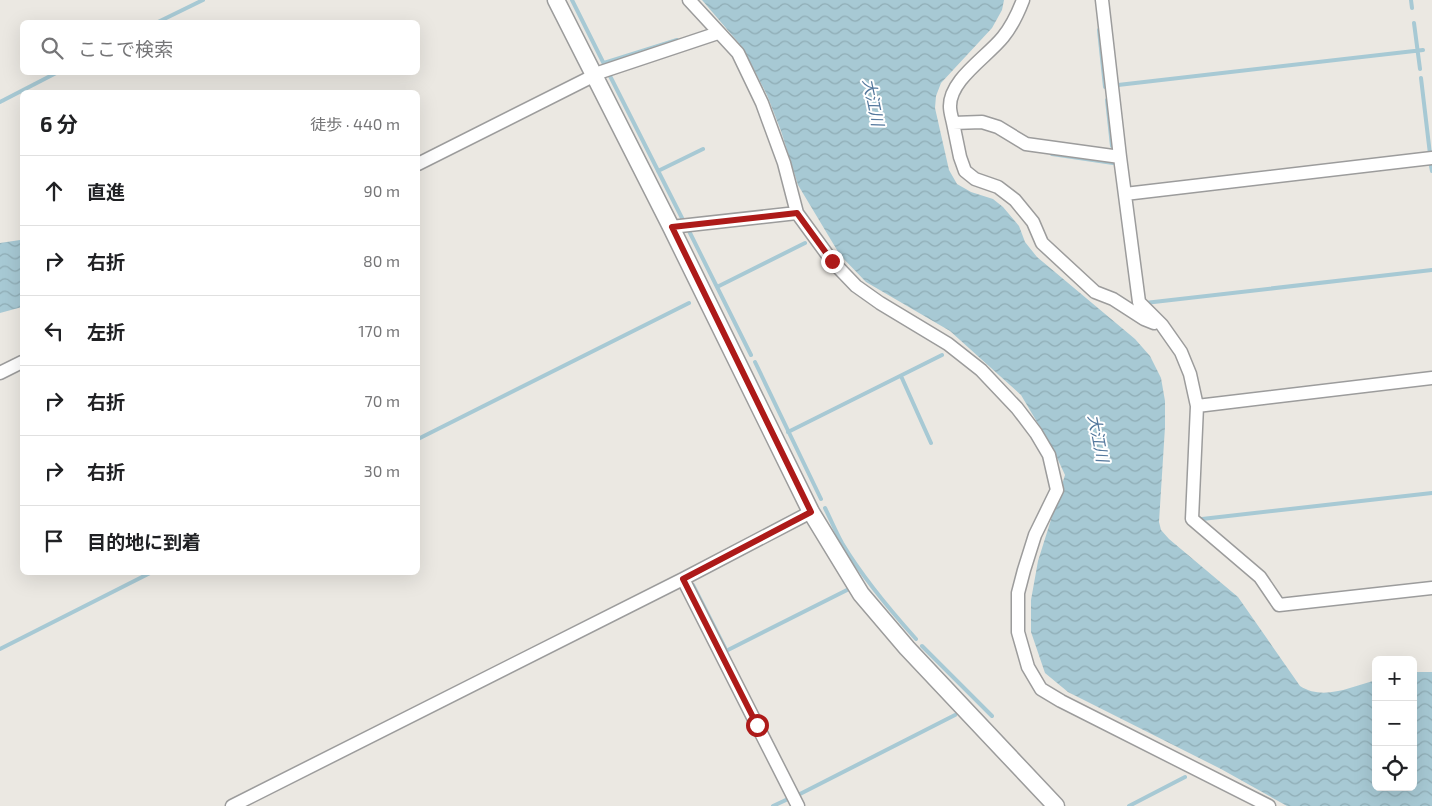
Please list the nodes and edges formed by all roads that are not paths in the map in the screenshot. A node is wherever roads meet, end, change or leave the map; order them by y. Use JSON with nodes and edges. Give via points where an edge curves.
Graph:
{"nodes":[{"id":1,"x":556,"y":0,"type":"edge"},
{"id":2,"x":689,"y":0,"type":"edge"},
{"id":3,"x":1023,"y":0,"type":"edge"},
{"id":4,"x":1102,"y":0,"type":"edge"},
{"id":5,"x":718,"y":33,"type":"junction"},
{"id":6,"x":595,"y":75,"type":"junction"},
{"id":7,"x":953,"y":122,"type":"junction"},
{"id":8,"x":1120,"y":157,"type":"junction"},
{"id":9,"x":1432,"y":158,"type":"edge"},
{"id":10,"x":420,"y":163,"type":"edge"},
{"id":11,"x":1125,"y":194,"type":"junction"},
{"id":12,"x":797,"y":213,"type":"junction"},
{"id":13,"x":672,"y":227,"type":"junction"},
{"id":14,"x":1162,"y":326,"type":"junction"},
{"id":15,"x":20,"y":363,"type":"edge"},
{"id":16,"x":0,"y":373,"type":"edge"},
{"id":17,"x":1432,"y":378,"type":"edge"},
{"id":18,"x":1197,"y":406,"type":"junction"},
{"id":19,"x":811,"y":512,"type":"junction"},
{"id":20,"x":683,"y":579,"type":"junction"},
{"id":21,"x":1432,"y":588,"type":"edge"},
{"id":22,"x":232,"y":806,"type":"edge"},
{"id":23,"x":798,"y":806,"type":"edge"},
{"id":24,"x":1056,"y":806,"type":"edge"},
{"id":25,"x":1269,"y":806,"type":"edge"}],
"edges":[{"from":1,"to":6,"type":"street"},
{"from":2,"to":5,"type":"street"},
{"from":3,"to":7,"type":"street","via":[[1003,38],[954,90],[950,106]]},
{"from":4,"to":8,"type":"street"},
{"from":5,"to":6,"type":"street"},
{"from":5,"to":12,"type":"street","via":[[738,53],[762,104],[784,163]]},
{"from":6,"to":10,"type":"street"},
{"from":6,"to":13,"type":"street"},
{"from":7,"to":8,"type":"street","via":[[982,122],[998,127],[1026,144]]},
{"from":7,"to":14,"type":"street","via":[[965,171],[975,179],[998,187],[1015,200],[1033,222],[1042,243],[1095,292]]},
{"from":8,"to":11,"type":"street"},
{"from":9,"to":11,"type":"street"},
{"from":11,"to":14,"type":"street","via":[[1139,302]]},
{"from":12,"to":13,"type":"street"},
{"from":12,"to":25,"type":"street","via":[[832,261],[856,286],[948,344],[981,370],[1017,408],[1049,455],[1057,490],[1035,535],[1018,593],[1018,632],[1028,667],[1040,689]]},
{"from":13,"to":19,"type":"street"},
{"from":14,"to":18,"type":"street","via":[[1181,352]]},
{"from":15,"to":16,"type":"street"},
{"from":17,"to":18,"type":"street"},
{"from":18,"to":21,"type":"street","via":[[1192,519],[1260,577],[1279,605]]},
{"from":19,"to":20,"type":"street"},
{"from":19,"to":24,"type":"street","via":[[867,600],[907,648]]},
{"from":20,"to":22,"type":"street"},
{"from":20,"to":23,"type":"street"}]}
